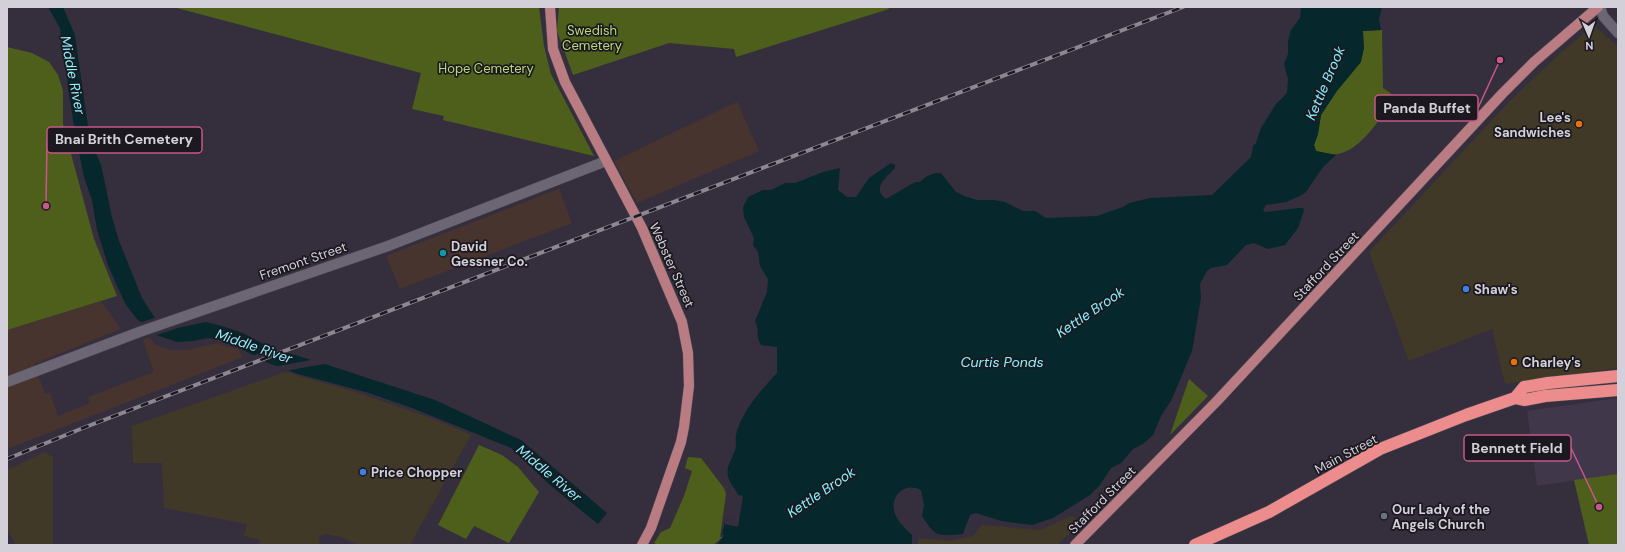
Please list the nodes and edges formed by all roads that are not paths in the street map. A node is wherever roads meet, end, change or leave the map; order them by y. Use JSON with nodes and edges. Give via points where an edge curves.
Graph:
{"nodes":[{"id":1,"x":550,"y":7,"type":"edge"},
{"id":2,"x":1599,"y":7,"type":"edge"},
{"id":3,"x":1618,"y":33,"type":"edge"},
{"id":4,"x":606,"y":161,"type":"junction"},
{"id":5,"x":1618,"y":376,"type":"edge"},
{"id":6,"x":7,"y":382,"type":"edge"},
{"id":7,"x":1618,"y":390,"type":"edge"},
{"id":8,"x":1515,"y":398,"type":"junction"},
{"id":9,"x":644,"y":542,"type":"edge"},
{"id":10,"x":1075,"y":545,"type":"edge"},
{"id":11,"x":1195,"y":545,"type":"edge"}],
"edges":[{"from":1,"to":4,"type":"main road","name":"Webster Street","via":[[552,40],[560,69]]},
{"from":2,"to":3,"type":"street","via":[[1603,16]]},
{"from":2,"to":10,"type":"main road","name":"Stafford Street","via":[[1534,62],[1502,94],[1217,401]]},
{"from":4,"to":6,"type":"street","name":"Fremont Street","via":[[388,246],[142,330]]},
{"from":4,"to":9,"type":"main road","name":"Webster Street","via":[[642,228],[675,303],[682,322],[688,354],[689,386],[684,427],[671,471]]},
{"from":5,"to":8,"type":"highway","name":"Main Street","via":[[1533,385],[1524,387]]},
{"from":7,"to":8,"type":"highway","name":"Main Street","via":[[1524,400]]},
{"from":8,"to":11,"type":"highway","name":"Main Street","via":[[1380,449],[1269,512]]}]}
